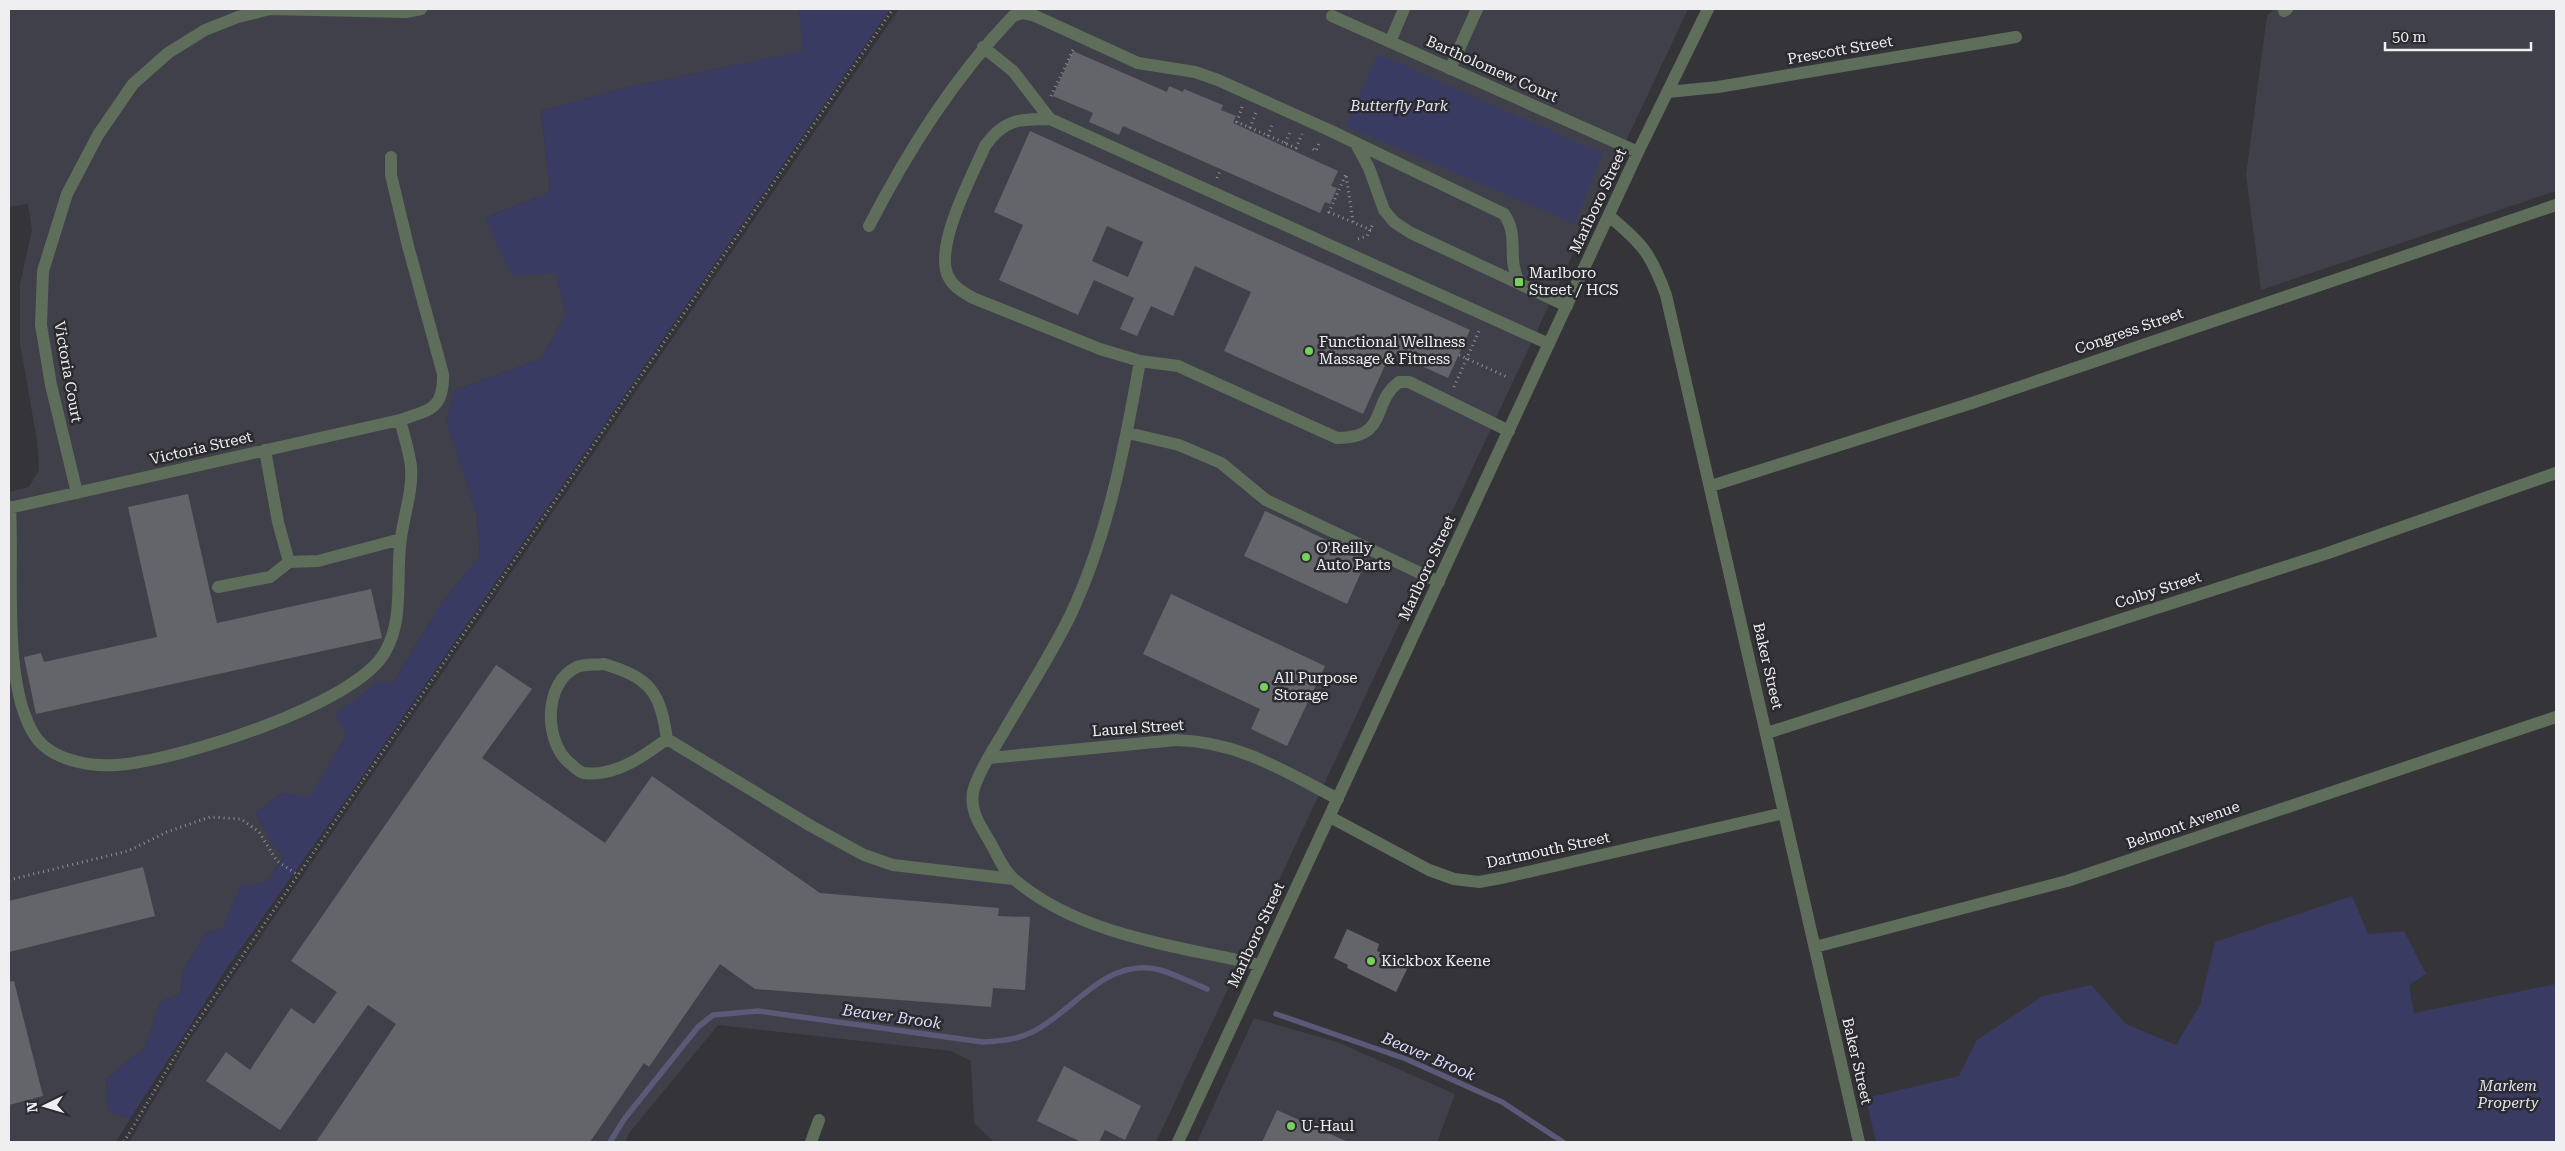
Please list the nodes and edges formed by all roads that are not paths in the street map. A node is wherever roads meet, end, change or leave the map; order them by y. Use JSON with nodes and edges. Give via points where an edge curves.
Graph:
{"nodes":[{"id":1,"x":421,"y":9,"type":"edge"},
{"id":2,"x":1404,"y":9,"type":"edge"},
{"id":3,"x":1477,"y":9,"type":"edge"},
{"id":4,"x":1708,"y":9,"type":"edge"},
{"id":5,"x":1332,"y":16,"type":"dead end"},
{"id":6,"x":2016,"y":37,"type":"dead end"},
{"id":7,"x":1390,"y":42,"type":"junction"},
{"id":8,"x":983,"y":47,"type":"junction"},
{"id":9,"x":1450,"y":69,"type":"junction"},
{"id":10,"x":1668,"y":92,"type":"junction"},
{"id":11,"x":1050,"y":120,"type":"junction"},
{"id":12,"x":1356,"y":144,"type":"junction"},
{"id":13,"x":1638,"y":152,"type":"junction"},
{"id":14,"x":391,"y":157,"type":"dead end"},
{"id":15,"x":2556,"y":205,"type":"edge"},
{"id":16,"x":1609,"y":216,"type":"junction"},
{"id":17,"x":869,"y":226,"type":"dead end"},
{"id":18,"x":1519,"y":282,"type":"junction"},
{"id":19,"x":1567,"y":306,"type":"junction"},
{"id":20,"x":1549,"y":344,"type":"junction"},
{"id":21,"x":1140,"y":361,"type":"junction"},
{"id":22,"x":400,"y":420,"type":"junction"},
{"id":23,"x":1509,"y":431,"type":"junction"},
{"id":24,"x":1128,"y":433,"type":"junction"},
{"id":25,"x":265,"y":450,"type":"junction"},
{"id":26,"x":2556,"y":473,"type":"edge"},
{"id":27,"x":1711,"y":486,"type":"junction"},
{"id":28,"x":77,"y":493,"type":"junction"},
{"id":29,"x":10,"y":508,"type":"edge"},
{"id":30,"x":400,"y":539,"type":"junction"},
{"id":31,"x":289,"y":562,"type":"junction"},
{"id":32,"x":1439,"y":582,"type":"junction"},
{"id":33,"x":218,"y":587,"type":"dead end"},
{"id":34,"x":2556,"y":717,"type":"edge"},
{"id":35,"x":1767,"y":733,"type":"junction"},
{"id":36,"x":667,"y":739,"type":"junction"},
{"id":37,"x":989,"y":758,"type":"junction"},
{"id":38,"x":1338,"y":799,"type":"junction"},
{"id":39,"x":1784,"y":813,"type":"junction"},
{"id":40,"x":1330,"y":817,"type":"junction"},
{"id":41,"x":1013,"y":879,"type":"junction"},
{"id":42,"x":1814,"y":947,"type":"junction"},
{"id":43,"x":1260,"y":965,"type":"junction"},
{"id":44,"x":819,"y":1120,"type":"dead end"},
{"id":45,"x":811,"y":1142,"type":"edge"},
{"id":46,"x":1178,"y":1142,"type":"edge"},
{"id":47,"x":1859,"y":1142,"type":"edge"}],
"edges":[{"from":1,"to":28,"type":"street","name":"Victoria Court","via":[[406,12],[270,9],[238,16],[205,30],[168,53],[134,84],[98,135],[67,194],[43,271],[41,325],[51,385]]},
{"from":2,"to":7,"type":"street"},
{"from":3,"to":9,"type":"street"},
{"from":4,"to":10,"type":"street","name":"Marlboro Street"},
{"from":5,"to":7,"type":"street","name":"Bartholomew Court"},
{"from":6,"to":10,"type":"street","name":"Prescott Street","via":[[1718,87]]},
{"from":7,"to":9,"type":"street","name":"Bartholomew Court"},
{"from":8,"to":11,"type":"street","via":[[1012,71]]},
{"from":8,"to":12,"type":"street","via":[[1013,16],[1034,14],[1138,63],[1195,72],[1218,80]]},
{"from":8,"to":17,"type":"street","via":[[917,137]]},
{"from":9,"to":13,"type":"street","name":"Bartholomew Court"},
{"from":10,"to":13,"type":"street","name":"Marlboro Street"},
{"from":11,"to":20,"type":"street"},
{"from":11,"to":21,"type":"street","via":[[1029,119],[1005,124],[985,146],[944,249],[948,276],[956,288],[974,298],[1100,349]]},
{"from":12,"to":18,"type":"street","via":[[1369,168],[1381,205],[1394,222],[1411,233]]},
{"from":12,"to":18,"type":"street","via":[[1504,214],[1513,233],[1511,258]]},
{"from":13,"to":16,"type":"street","name":"Marlboro Street"},
{"from":14,"to":22,"type":"street","name":"Victoria Street","via":[[391,175],[443,374],[439,402],[430,410]]},
{"from":15,"to":27,"type":"street","name":"Congress Street","via":[[1972,403]]},
{"from":16,"to":19,"type":"street","name":"Marlboro Street"},
{"from":16,"to":27,"type":"street","name":"Baker Street","via":[[1637,239],[1654,262],[1666,295]]},
{"from":18,"to":19,"type":"street"},
{"from":19,"to":20,"type":"street","name":"Marlboro Street"},
{"from":20,"to":23,"type":"street","name":"Marlboro Street"},
{"from":21,"to":23,"type":"street","via":[[1178,366],[1337,438],[1364,434],[1376,422],[1393,386],[1399,382],[1409,382]]},
{"from":21,"to":24,"type":"street"},
{"from":22,"to":25,"type":"street","name":"Victoria Street"},
{"from":22,"to":30,"type":"street","via":[[411,465],[411,483]]},
{"from":23,"to":32,"type":"street","name":"Marlboro Street"},
{"from":24,"to":32,"type":"street","via":[[1179,445],[1221,463],[1266,500]]},
{"from":24,"to":37,"type":"street","via":[[1091,564],[1072,612]]},
{"from":25,"to":28,"type":"street","name":"Victoria Street"},
{"from":25,"to":31,"type":"street"},
{"from":26,"to":35,"type":"street","name":"Colby Street","via":[[2328,553]]},
{"from":27,"to":35,"type":"street","name":"Baker Street"},
{"from":28,"to":29,"type":"street","name":"Victoria Street"},
{"from":29,"to":30,"type":"street","via":[[14,672],[24,716],[36,738],[54,753],[80,762],[114,765],[160,759],[285,718],[344,689],[370,672],[385,653],[396,628]]},
{"from":30,"to":31,"type":"street","via":[[318,561]]},
{"from":31,"to":33,"type":"street","via":[[270,577]]},
{"from":32,"to":38,"type":"street","name":"Marlboro Street"},
{"from":34,"to":42,"type":"street","name":"Belmont Avenue","via":[[2067,881]]},
{"from":35,"to":39,"type":"street","name":"Baker Street"},
{"from":36,"to":36,"type":"street","via":[[629,764],[603,772],[582,773],[565,760],[554,745],[549,724],[552,700],[563,678],[578,667],[604,664],[630,672],[651,688],[663,712]]},
{"from":36,"to":41,"type":"street","via":[[864,856],[893,866]]},
{"from":37,"to":38,"type":"street","name":"Laurel Street","via":[[1176,740],[1203,741],[1246,753]]},
{"from":37,"to":41,"type":"street","via":[[974,789],[972,807]]},
{"from":38,"to":40,"type":"street","name":"Marlboro Street"},
{"from":39,"to":40,"type":"street","name":"Dartmouth Street","via":[[1479,882],[1454,880],[1428,870]]},
{"from":39,"to":42,"type":"street","name":"Baker Street"},
{"from":40,"to":43,"type":"street","name":"Marlboro Street"},
{"from":41,"to":43,"type":"street","via":[[1081,921]]},
{"from":42,"to":47,"type":"street","name":"Baker Street"},
{"from":43,"to":46,"type":"street","name":"Marlboro Street"},
{"from":44,"to":45,"type":"street"}]}
